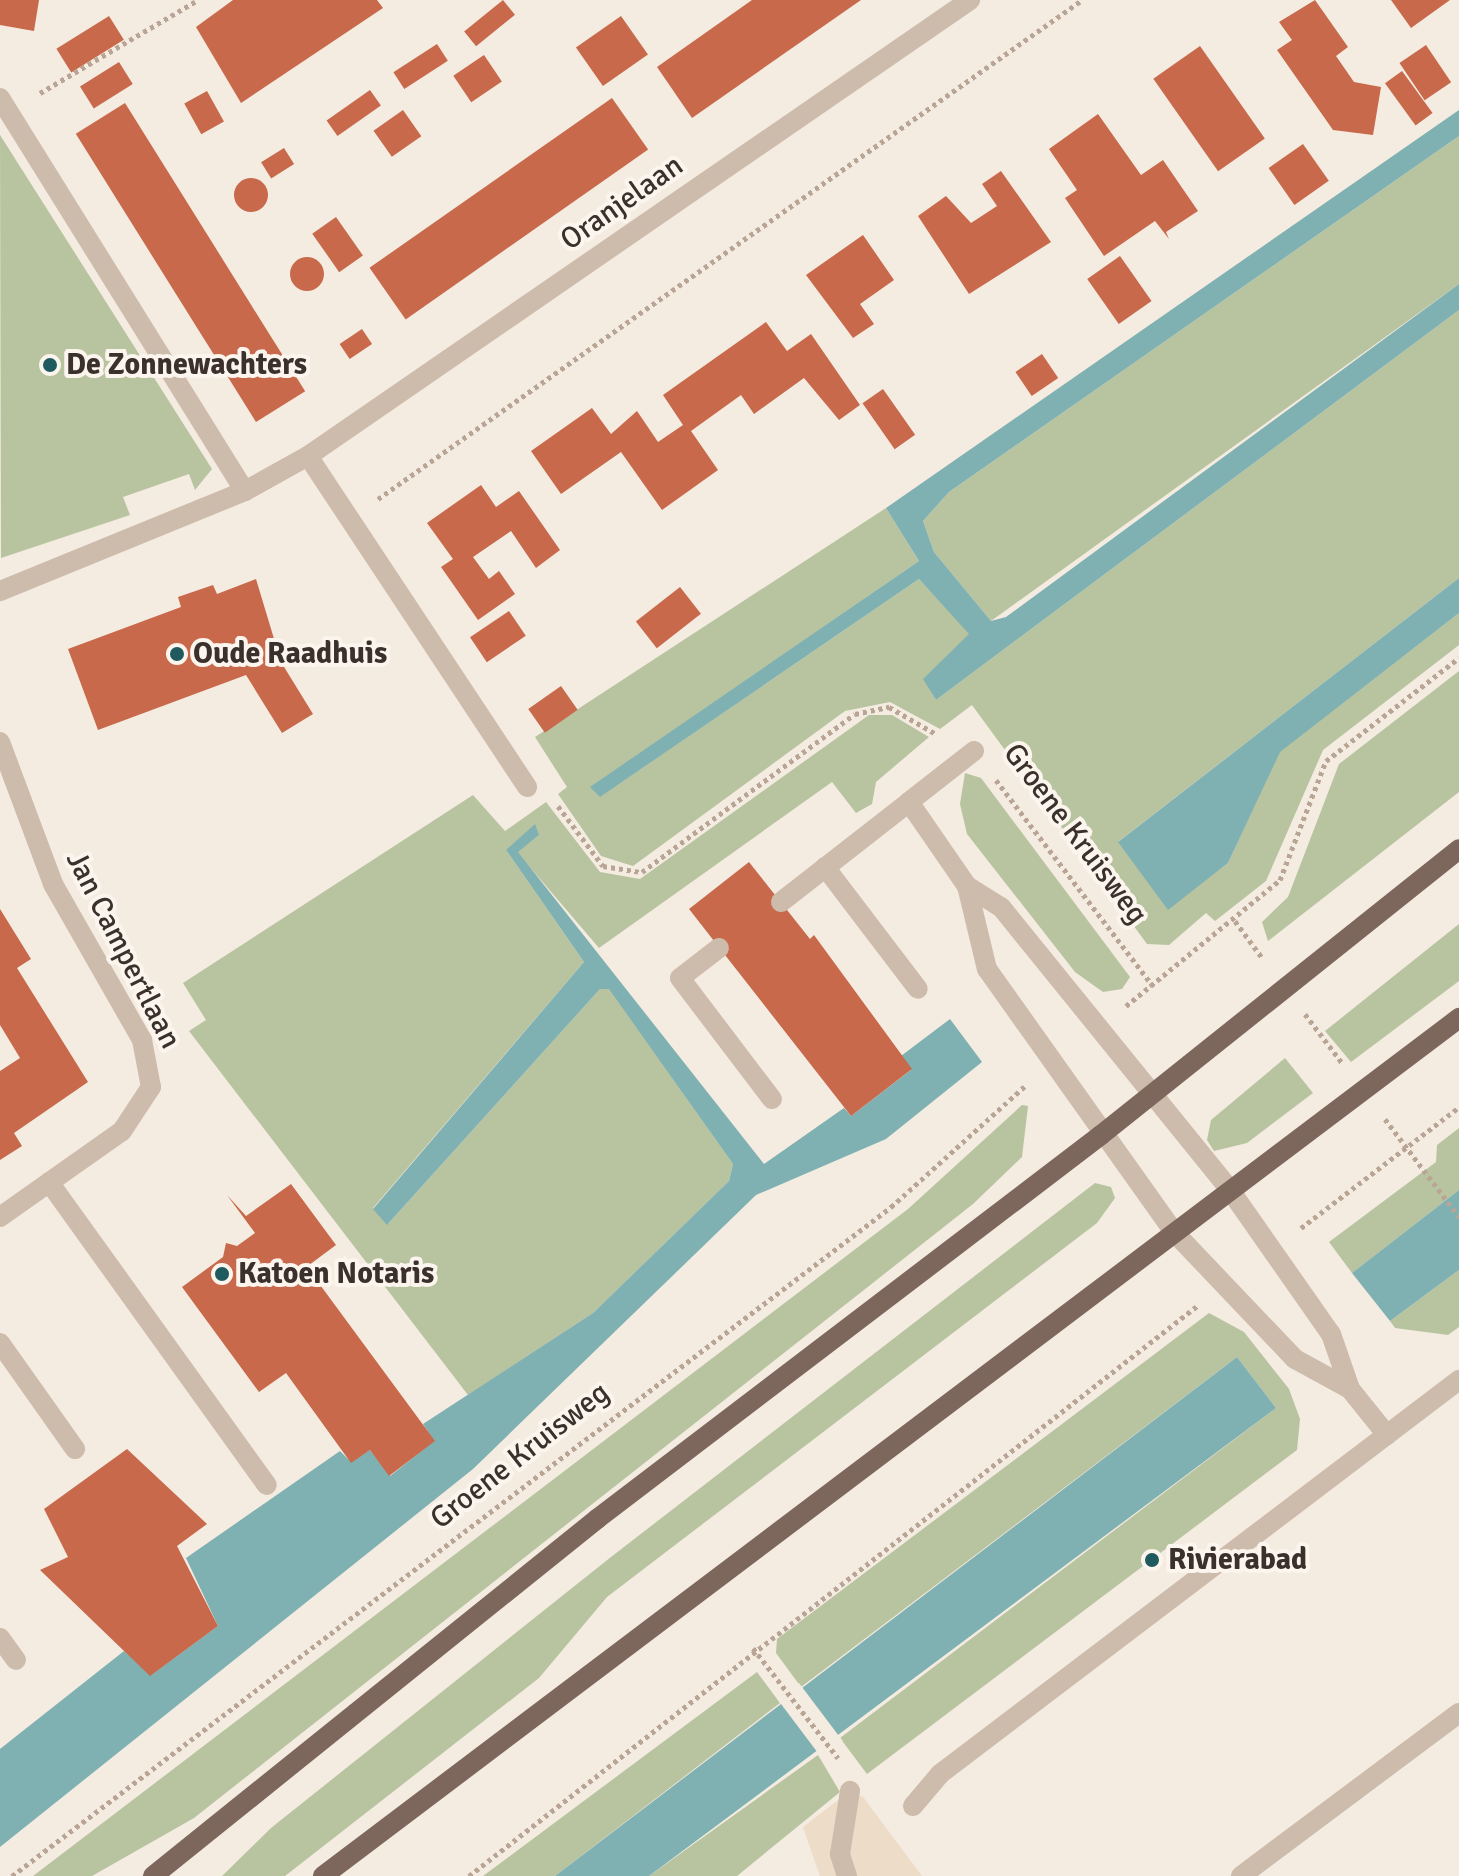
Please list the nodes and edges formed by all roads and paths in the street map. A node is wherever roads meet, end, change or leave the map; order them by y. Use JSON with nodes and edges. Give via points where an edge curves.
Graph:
{"nodes":[{"id":1,"x":198,"y":0,"type":"edge"},
{"id":2,"x":970,"y":0,"type":"edge"},
{"id":3,"x":1082,"y":0,"type":"edge"},
{"id":4,"x":6,"y":104,"type":"edge"},
{"id":5,"x":308,"y":456,"type":"junction"},
{"id":6,"x":245,"y":491,"type":"junction"},
{"id":7,"x":349,"y":519,"type":"junction"},
{"id":8,"x":0,"y":591,"type":"edge"},
{"id":9,"x":1459,"y":658,"type":"edge"},
{"id":10,"x":0,"y":742,"type":"edge"},
{"id":11,"x":974,"y":751,"type":"junction"},
{"id":12,"x":527,"y":787,"type":"joint"},
{"id":13,"x":909,"y":802,"type":"junction"},
{"id":14,"x":1459,"y":849,"type":"edge"},
{"id":15,"x":825,"y":867,"type":"junction"},
{"id":16,"x":967,"y":886,"type":"junction"},
{"id":17,"x":781,"y":902,"type":"dead end"},
{"id":18,"x":1235,"y":921,"type":"junction"},
{"id":19,"x":719,"y":948,"type":"dead end"},
{"id":20,"x":1283,"y":985,"type":"junction"},
{"id":21,"x":1153,"y":986,"type":"junction"},
{"id":22,"x":918,"y":989,"type":"dead end"},
{"id":23,"x":1459,"y":1018,"type":"edge"},
{"id":24,"x":1100,"y":1026,"type":"junction"},
{"id":25,"x":1050,"y":1066,"type":"junction"},
{"id":26,"x":1364,"y":1092,"type":"junction"},
{"id":27,"x":1153,"y":1094,"type":"junction"},
{"id":28,"x":772,"y":1099,"type":"dead end"},
{"id":29,"x":1459,"y":1107,"type":"edge"},
{"id":30,"x":1101,"y":1135,"type":"junction"},
{"id":31,"x":1406,"y":1147,"type":"junction"},
{"id":32,"x":49,"y":1182,"type":"junction"},
{"id":33,"x":1230,"y":1190,"type":"junction"},
{"id":34,"x":0,"y":1217,"type":"edge"},
{"id":35,"x":1459,"y":1217,"type":"edge"},
{"id":36,"x":1174,"y":1232,"type":"junction"},
{"id":37,"x":1272,"y":1250,"type":"junction"},
{"id":38,"x":1224,"y":1286,"type":"junction"},
{"id":39,"x":0,"y":1343,"type":"edge"},
{"id":40,"x":1459,"y":1380,"type":"edge"},
{"id":41,"x":1350,"y":1389,"type":"junction"},
{"id":42,"x":1387,"y":1435,"type":"junction"},
{"id":43,"x":75,"y":1449,"type":"dead end"},
{"id":44,"x":267,"y":1485,"type":"dead end"},
{"id":45,"x":0,"y":1638,"type":"edge"},
{"id":46,"x":753,"y":1648,"type":"junction"},
{"id":47,"x":16,"y":1660,"type":"dead end"},
{"id":48,"x":1459,"y":1713,"type":"edge"},
{"id":49,"x":838,"y":1757,"type":"dead end"},
{"id":50,"x":850,"y":1791,"type":"dead end"},
{"id":51,"x":913,"y":1806,"type":"dead end"},
{"id":52,"x":12,"y":1876,"type":"edge"},
{"id":53,"x":153,"y":1876,"type":"edge"},
{"id":54,"x":323,"y":1876,"type":"edge"},
{"id":55,"x":469,"y":1876,"type":"edge"},
{"id":56,"x":847,"y":1876,"type":"edge"},
{"id":57,"x":1241,"y":1876,"type":"edge"}],
"edges":[{"from":1,"to":4,"type":"path"},
{"from":2,"to":5,"type":"street","name":"Oranjelaan"},
{"from":3,"to":7,"type":"path"},
{"from":4,"to":6,"type":"street"},
{"from":5,"to":6,"type":"street","name":"Oranjelaan"},
{"from":5,"to":7,"type":"street"},
{"from":6,"to":8,"type":"street","name":"Oranjelaan"},
{"from":7,"to":12,"type":"street"},
{"from":9,"to":18,"type":"path","via":[[1326,761],[1280,880]]},
{"from":10,"to":32,"type":"street","name":"Jan Campertlaan","via":[[53,884],[151,1062],[141,1110]]},
{"from":11,"to":12,"type":"path","via":[[889,707],[855,714],[655,865],[625,873],[595,858],[539,780]]},
{"from":11,"to":13,"type":"street","name":"Groene Kruisweg"},
{"from":11,"to":21,"type":"path","name":"Groene Kruisweg"},
{"from":13,"to":15,"type":"street","name":"Groene Kruisweg"},
{"from":13,"to":16,"type":"street"},
{"from":14,"to":20,"type":"main road"},
{"from":15,"to":17,"type":"street","name":"Groene Kruisweg"},
{"from":15,"to":22,"type":"street"},
{"from":16,"to":24,"type":"street","via":[[1001,907]]},
{"from":16,"to":25,"type":"street","via":[[987,969]]},
{"from":18,"to":20,"type":"path"},
{"from":18,"to":21,"type":"path"},
{"from":19,"to":28,"type":"street","via":[[680,978]]},
{"from":20,"to":26,"type":"path"},
{"from":20,"to":27,"type":"main road"},
{"from":21,"to":24,"type":"path"},
{"from":23,"to":26,"type":"main road"},
{"from":24,"to":27,"type":"street"},
{"from":25,"to":30,"type":"street"},
{"from":25,"to":52,"type":"path","name":"Groene Kruisweg","via":[[891,1207]]},
{"from":26,"to":31,"type":"path"},
{"from":26,"to":33,"type":"main road"},
{"from":27,"to":30,"type":"main road"},
{"from":27,"to":33,"type":"street"},
{"from":29,"to":31,"type":"path"},
{"from":30,"to":36,"type":"street"},
{"from":30,"to":53,"type":"main road","via":[[597,1519]]},
{"from":31,"to":35,"type":"path"},
{"from":31,"to":37,"type":"path"},
{"from":32,"to":34,"type":"street","name":"Jan Campertlaan"},
{"from":32,"to":44,"type":"street"},
{"from":33,"to":36,"type":"main road"},
{"from":33,"to":37,"type":"street"},
{"from":36,"to":38,"type":"street"},
{"from":36,"to":54,"type":"main road"},
{"from":37,"to":41,"type":"street","via":[[1331,1334]]},
{"from":38,"to":41,"type":"street","via":[[1295,1359]]},
{"from":38,"to":46,"type":"path"},
{"from":39,"to":43,"type":"street"},
{"from":40,"to":42,"type":"street"},
{"from":41,"to":42,"type":"street"},
{"from":42,"to":51,"type":"street","via":[[940,1774]]},
{"from":45,"to":47,"type":"street"},
{"from":46,"to":49,"type":"path"},
{"from":46,"to":55,"type":"path"},
{"from":48,"to":57,"type":"street"},
{"from":50,"to":56,"type":"street","via":[[840,1854]]}]}
